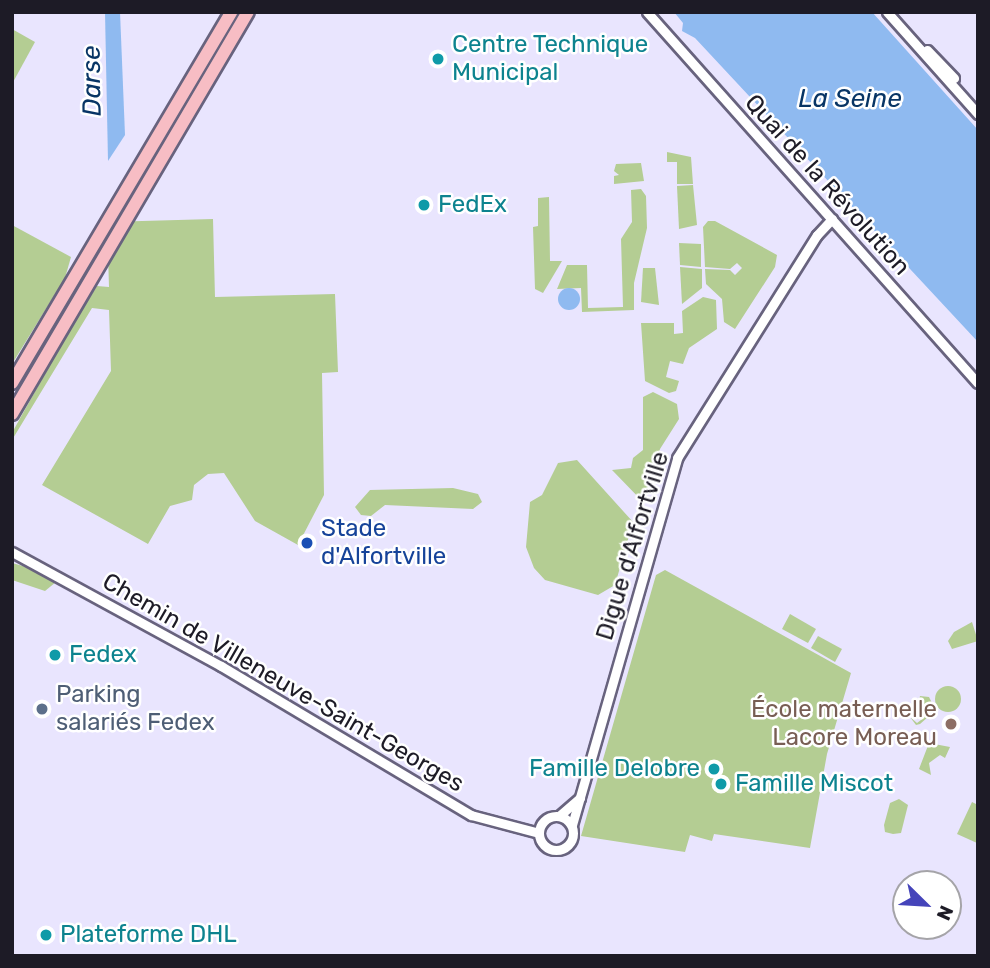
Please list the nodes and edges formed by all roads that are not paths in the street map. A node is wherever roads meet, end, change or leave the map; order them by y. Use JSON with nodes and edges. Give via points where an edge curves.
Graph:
{"nodes":[{"id":1,"x":231,"y":12,"type":"edge"},
{"id":2,"x":248,"y":12,"type":"edge"},
{"id":3,"x":647,"y":12,"type":"edge"},
{"id":4,"x":887,"y":12,"type":"edge"},
{"id":5,"x":894,"y":12,"type":"edge"},
{"id":6,"x":978,"y":105,"type":"edge"},
{"id":7,"x":978,"y":114,"type":"edge"},
{"id":8,"x":832,"y":219,"type":"junction"},
{"id":9,"x":12,"y":383,"type":"edge"},
{"id":10,"x":978,"y":383,"type":"edge"},
{"id":11,"x":12,"y":414,"type":"edge"},
{"id":12,"x":12,"y":552,"type":"edge"},
{"id":13,"x":580,"y":798,"type":"junction"},
{"id":14,"x":559,"y":816,"type":"junction"},
{"id":15,"x":572,"y":825,"type":"junction"},
{"id":16,"x":538,"y":833,"type":"junction"}],
"edges":[{"from":1,"to":9,"type":"highway"},
{"from":2,"to":11,"type":"highway"},
{"from":3,"to":8,"type":"street","name":"Quai de la Révolution"},
{"from":4,"to":7,"type":"street"},
{"from":5,"to":6,"type":"street"},
{"from":8,"to":10,"type":"street","name":"Quai de la Révolution"},
{"from":8,"to":13,"type":"street","name":"Digue d'Alfortville","via":[[677,458]]},
{"from":12,"to":16,"type":"street","name":"Chemin de Villeneuve-Saint-Georges","via":[[221,666],[471,815]]},
{"from":13,"to":14,"type":"street"},
{"from":13,"to":15,"type":"street","name":"Digue d'Alfortville"},
{"from":14,"to":15,"type":"street"},
{"from":14,"to":16,"type":"street","via":[[545,820]]},
{"from":15,"to":16,"type":"street","via":[[571,842],[558,850],[544,846]]}]}
